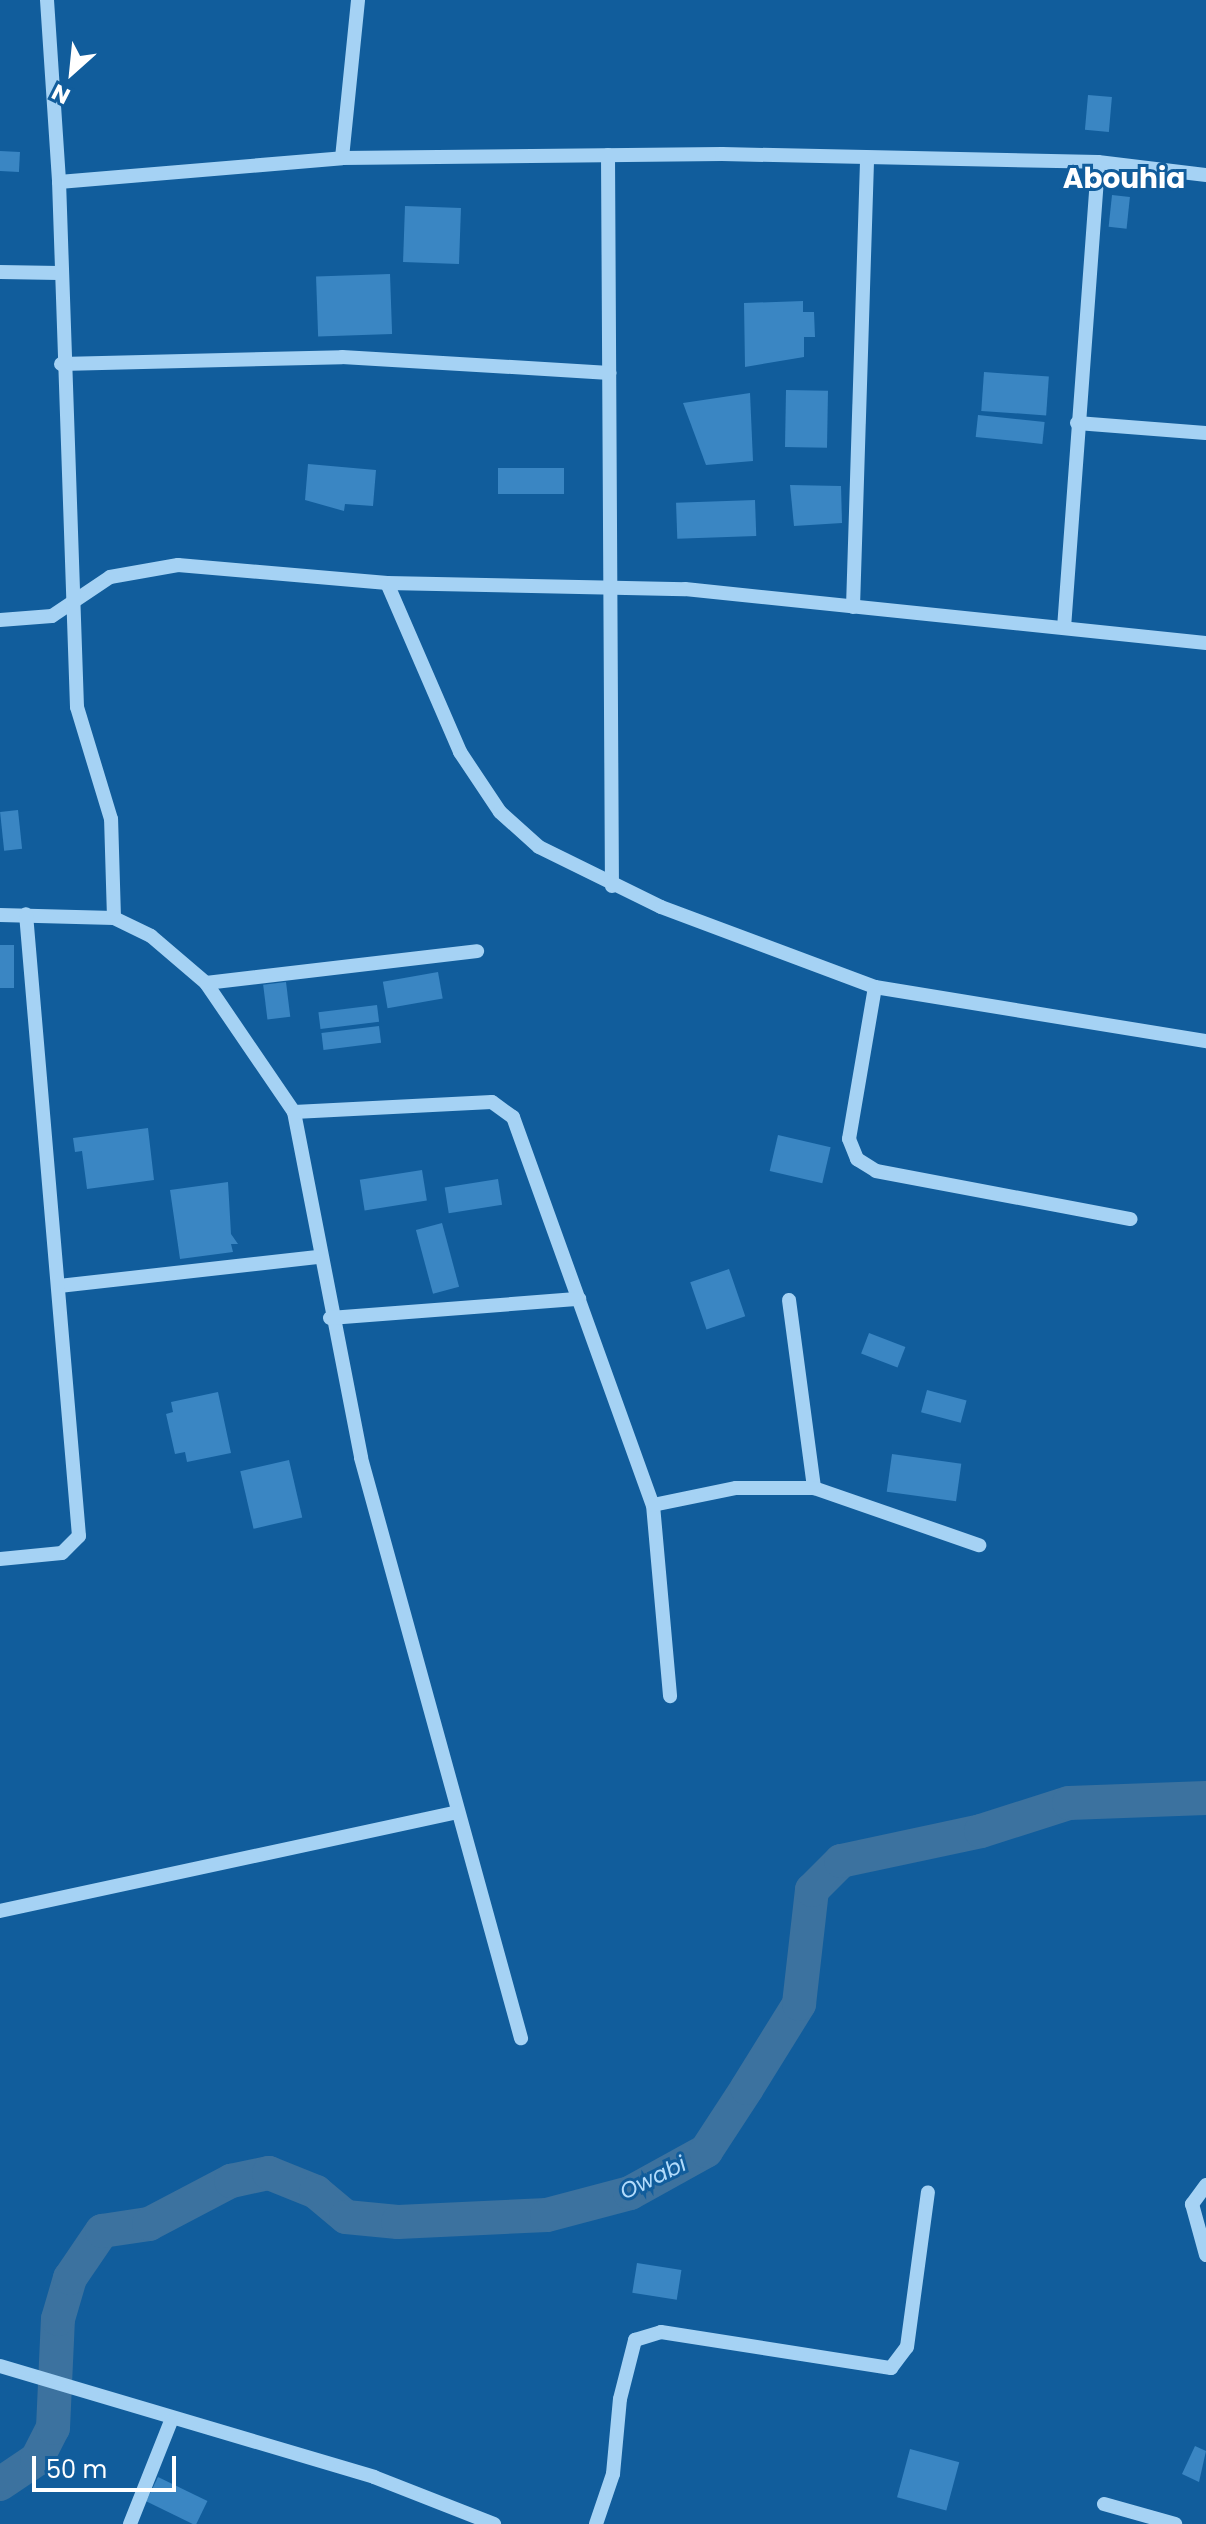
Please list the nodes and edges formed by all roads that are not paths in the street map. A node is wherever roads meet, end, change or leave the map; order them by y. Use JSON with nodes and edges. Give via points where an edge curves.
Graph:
{"nodes":[{"id":1,"x":47,"y":0,"type":"edge"},
{"id":2,"x":358,"y":0,"type":"edge"},
{"id":3,"x":608,"y":155,"type":"junction"},
{"id":4,"x":342,"y":158,"type":"junction"},
{"id":5,"x":867,"y":161,"type":"junction"},
{"id":6,"x":1098,"y":162,"type":"junction"},
{"id":7,"x":1206,"y":175,"type":"edge"},
{"id":8,"x":59,"y":182,"type":"junction"},
{"id":9,"x":0,"y":272,"type":"edge"},
{"id":10,"x":59,"y":273,"type":"junction"},
{"id":11,"x":61,"y":364,"type":"junction"},
{"id":12,"x":610,"y":373,"type":"junction"},
{"id":13,"x":1077,"y":423,"type":"junction"},
{"id":14,"x":1206,"y":433,"type":"edge"},
{"id":15,"x":387,"y":583,"type":"junction"},
{"id":16,"x":612,"y":585,"type":"junction"},
{"id":17,"x":72,"y":607,"type":"junction"},
{"id":18,"x":853,"y":607,"type":"junction"},
{"id":19,"x":0,"y":620,"type":"edge"},
{"id":20,"x":1064,"y":628,"type":"junction"},
{"id":21,"x":1206,"y":643,"type":"edge"},
{"id":22,"x":612,"y":886,"type":"junction"},
{"id":23,"x":26,"y":914,"type":"junction"},
{"id":24,"x":0,"y":915,"type":"edge"},
{"id":25,"x":114,"y":918,"type":"junction"},
{"id":26,"x":477,"y":951,"type":"dead end"},
{"id":27,"x":206,"y":983,"type":"junction"},
{"id":28,"x":875,"y":987,"type":"junction"},
{"id":29,"x":1206,"y":1041,"type":"edge"},
{"id":30,"x":294,"y":1112,"type":"junction"},
{"id":31,"x":1131,"y":1219,"type":"dead end"},
{"id":32,"x":317,"y":1257,"type":"junction"},
{"id":33,"x":59,"y":1286,"type":"junction"},
{"id":34,"x":579,"y":1299,"type":"junction"},
{"id":35,"x":789,"y":1300,"type":"dead end"},
{"id":36,"x":330,"y":1318,"type":"junction"},
{"id":37,"x":814,"y":1488,"type":"junction"},
{"id":38,"x":653,"y":1505,"type":"junction"},
{"id":39,"x":979,"y":1545,"type":"dead end"},
{"id":40,"x":0,"y":1559,"type":"edge"},
{"id":41,"x":670,"y":1696,"type":"dead end"},
{"id":42,"x":455,"y":1813,"type":"junction"},
{"id":43,"x":0,"y":1911,"type":"edge"},
{"id":44,"x":521,"y":2038,"type":"dead end"},
{"id":45,"x":1206,"y":2185,"type":"edge"},
{"id":46,"x":928,"y":2192,"type":"dead end"},
{"id":47,"x":1206,"y":2255,"type":"edge"},
{"id":48,"x":0,"y":2366,"type":"edge"},
{"id":49,"x":171,"y":2421,"type":"junction"},
{"id":50,"x":1104,"y":2504,"type":"dead end"},
{"id":51,"x":130,"y":2524,"type":"edge"},
{"id":52,"x":494,"y":2524,"type":"edge"},
{"id":53,"x":596,"y":2524,"type":"edge"},
{"id":54,"x":1175,"y":2524,"type":"edge"}],
"edges":[{"from":1,"to":8,"type":"street"},
{"from":2,"to":4,"type":"street"},
{"from":3,"to":4,"type":"street"},
{"from":3,"to":5,"type":"street"},
{"from":3,"to":12,"type":"street"},
{"from":4,"to":8,"type":"street"},
{"from":5,"to":6,"type":"street"},
{"from":5,"to":18,"type":"street"},
{"from":6,"to":7,"type":"street"},
{"from":6,"to":13,"type":"street"},
{"from":8,"to":10,"type":"street"},
{"from":9,"to":10,"type":"street"},
{"from":10,"to":11,"type":"street"},
{"from":11,"to":12,"type":"street","via":[[342,357]]},
{"from":11,"to":17,"type":"street"},
{"from":12,"to":16,"type":"street"},
{"from":13,"to":14,"type":"street"},
{"from":13,"to":20,"type":"street"},
{"from":15,"to":16,"type":"street"},
{"from":15,"to":17,"type":"street","via":[[255,568],[133,568],[110,577]]},
{"from":15,"to":22,"type":"street","via":[[436,699],[483,791],[539,847]]},
{"from":16,"to":18,"type":"street"},
{"from":16,"to":22,"type":"street"},
{"from":17,"to":19,"type":"street","via":[[52,616]]},
{"from":17,"to":25,"type":"street","via":[[77,707],[111,819]]},
{"from":18,"to":20,"type":"street"},
{"from":20,"to":21,"type":"street"},
{"from":22,"to":28,"type":"street"},
{"from":23,"to":24,"type":"street"},
{"from":23,"to":25,"type":"street"},
{"from":23,"to":33,"type":"street"},
{"from":25,"to":27,"type":"street","via":[[151,936]]},
{"from":26,"to":27,"type":"street"},
{"from":27,"to":30,"type":"street"},
{"from":28,"to":29,"type":"street"},
{"from":28,"to":31,"type":"street","via":[[849,1139],[857,1159],[876,1171]]},
{"from":30,"to":32,"type":"street"},
{"from":30,"to":34,"type":"street","via":[[504,1107]]},
{"from":32,"to":33,"type":"street"},
{"from":32,"to":36,"type":"street"},
{"from":33,"to":40,"type":"street","via":[[79,1536],[62,1553]]},
{"from":34,"to":36,"type":"street"},
{"from":34,"to":38,"type":"street"},
{"from":35,"to":37,"type":"street"},
{"from":36,"to":42,"type":"street"},
{"from":37,"to":38,"type":"street","via":[[736,1488]]},
{"from":37,"to":39,"type":"street"},
{"from":38,"to":41,"type":"street"},
{"from":42,"to":43,"type":"street"},
{"from":42,"to":44,"type":"street"},
{"from":45,"to":47,"type":"street","via":[[1192,2204]]},
{"from":46,"to":53,"type":"street","via":[[907,2347],[891,2368],[661,2332],[635,2340],[620,2399],[613,2474]]},
{"from":48,"to":49,"type":"street"},
{"from":49,"to":51,"type":"street"},
{"from":49,"to":52,"type":"street","via":[[374,2477]]},
{"from":50,"to":54,"type":"street"}]}
